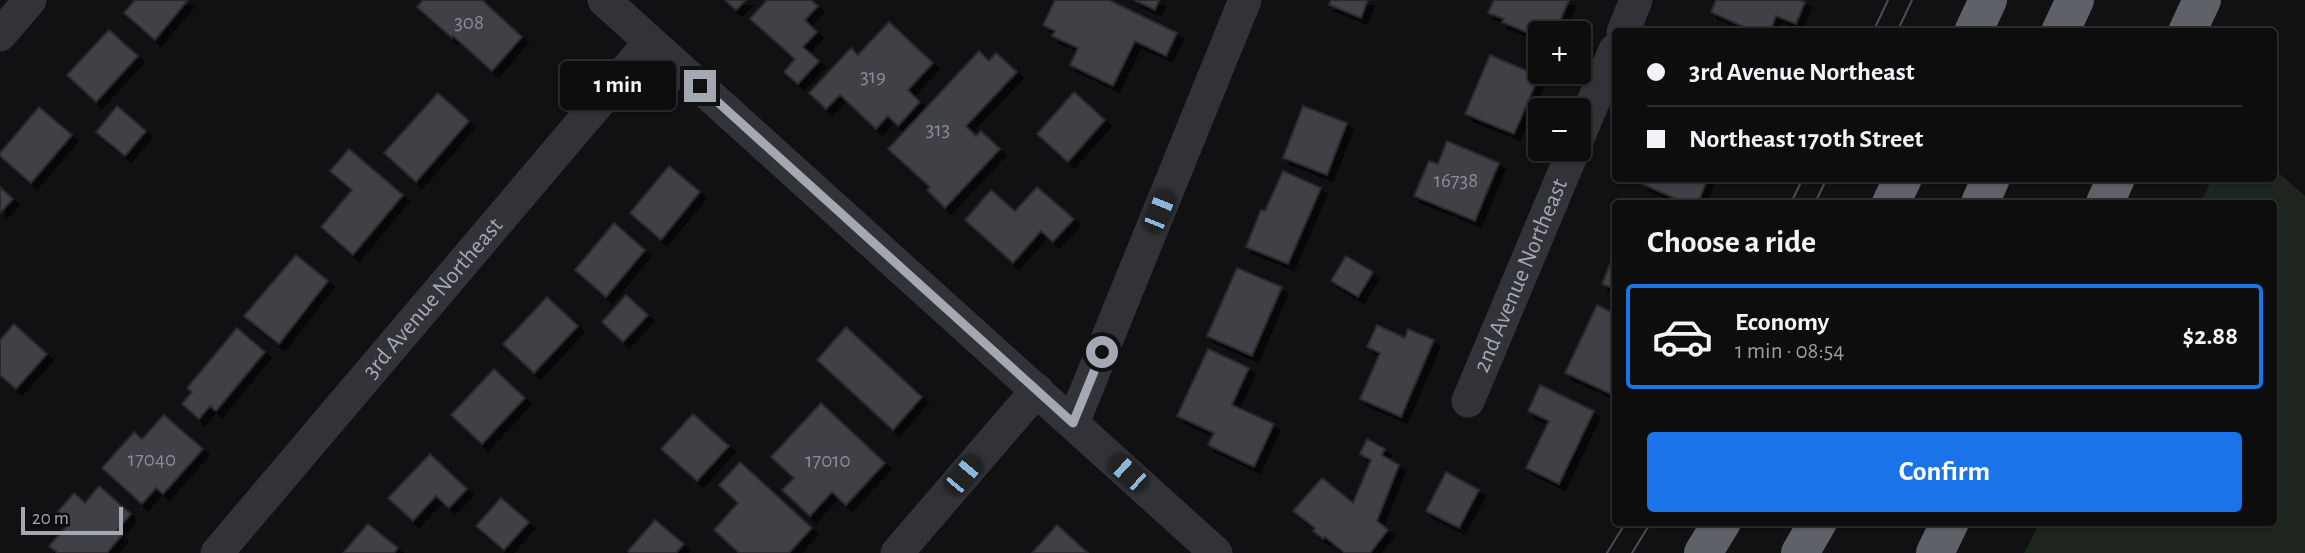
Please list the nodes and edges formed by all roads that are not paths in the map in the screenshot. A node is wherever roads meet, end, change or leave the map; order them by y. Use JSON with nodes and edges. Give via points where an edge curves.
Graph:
{"nodes":[{"id":1,"x":30,"y":0,"type":"edge"},
{"id":2,"x":604,"y":0,"type":"edge"},
{"id":3,"x":1245,"y":0,"type":"edge"},
{"id":4,"x":1636,"y":0,"type":"edge"},
{"id":5,"x":1988,"y":0,"type":"edge"},
{"id":6,"x":2075,"y":0,"type":"edge"},
{"id":7,"x":2202,"y":0,"type":"edge"},
{"id":8,"x":1625,"y":28,"type":"edge"},
{"id":9,"x":1975,"y":28,"type":"edge"},
{"id":10,"x":2062,"y":28,"type":"edge"},
{"id":11,"x":2189,"y":28,"type":"edge"},
{"id":12,"x":0,"y":35,"type":"edge"},
{"id":13,"x":650,"y":42,"type":"junction"},
{"id":14,"x":1612,"y":57,"type":"edge"},
{"id":15,"x":1591,"y":107,"type":"edge"},
{"id":16,"x":1569,"y":161,"type":"edge"},
{"id":17,"x":1901,"y":182,"type":"edge"},
{"id":18,"x":1990,"y":182,"type":"edge"},
{"id":19,"x":2114,"y":182,"type":"edge"},
{"id":20,"x":1892,"y":200,"type":"edge"},
{"id":21,"x":1981,"y":200,"type":"edge"},
{"id":22,"x":2106,"y":200,"type":"edge"},
{"id":23,"x":1037,"y":390,"type":"junction"},
{"id":24,"x":1468,"y":401,"type":"dead end"},
{"id":25,"x":1073,"y":423,"type":"junction"},
{"id":26,"x":1720,"y":526,"type":"edge"},
{"id":27,"x":1816,"y":526,"type":"edge"},
{"id":28,"x":1948,"y":526,"type":"edge"},
{"id":29,"x":217,"y":553,"type":"edge"},
{"id":30,"x":897,"y":553,"type":"edge"},
{"id":31,"x":1216,"y":553,"type":"edge"},
{"id":32,"x":1703,"y":553,"type":"edge"},
{"id":33,"x":1800,"y":553,"type":"edge"},
{"id":34,"x":1935,"y":553,"type":"edge"}],
"edges":[{"from":1,"to":12,"type":"street"},
{"from":2,"to":13,"type":"street"},
{"from":3,"to":25,"type":"street"},
{"from":4,"to":8,"type":"street"},
{"from":5,"to":9,"type":"highway"},
{"from":6,"to":10,"type":"highway"},
{"from":7,"to":11,"type":"highway"},
{"from":13,"to":23,"type":"street"},
{"from":13,"to":29,"type":"street","name":"3rd Avenue Northeast"},
{"from":14,"to":15,"type":"street"},
{"from":16,"to":24,"type":"street","name":"2nd Avenue Northeast"},
{"from":17,"to":20,"type":"highway"},
{"from":18,"to":21,"type":"highway"},
{"from":19,"to":22,"type":"highway"},
{"from":23,"to":25,"type":"street"},
{"from":23,"to":30,"type":"street"},
{"from":25,"to":31,"type":"street"},
{"from":26,"to":32,"type":"highway"},
{"from":27,"to":33,"type":"highway"},
{"from":28,"to":34,"type":"highway"}]}
